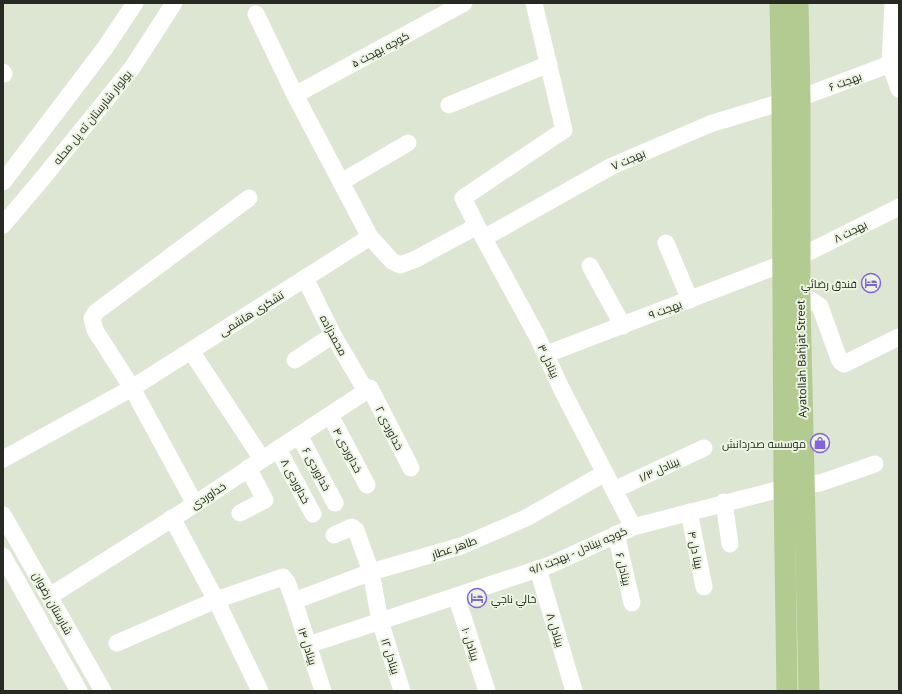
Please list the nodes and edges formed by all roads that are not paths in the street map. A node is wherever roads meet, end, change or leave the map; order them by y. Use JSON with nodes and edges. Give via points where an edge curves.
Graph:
{"nodes":[{"id":1,"x":135,"y":3,"type":"edge"},
{"id":2,"x":174,"y":3,"type":"edge"},
{"id":3,"x":464,"y":3,"type":"edge"},
{"id":4,"x":534,"y":3,"type":"edge"},
{"id":5,"x":780,"y":3,"type":"edge"},
{"id":6,"x":798,"y":3,"type":"edge"},
{"id":7,"x":895,"y":7,"type":"edge"},
{"id":8,"x":256,"y":14,"type":"dead end"},
{"id":9,"x":893,"y":58,"type":"edge"},
{"id":10,"x":549,"y":64,"type":"junction"},
{"id":11,"x":899,"y":89,"type":"edge"},
{"id":12,"x":295,"y":95,"type":"junction"},
{"id":13,"x":791,"y":100,"type":"junction"},
{"id":14,"x":450,"y":105,"type":"dead end"},
{"id":15,"x":408,"y":143,"type":"dead end"},
{"id":16,"x":3,"y":182,"type":"edge"},
{"id":17,"x":341,"y":182,"type":"junction"},
{"id":18,"x":249,"y":198,"type":"dead end"},
{"id":19,"x":899,"y":207,"type":"edge"},
{"id":20,"x":3,"y":225,"type":"edge"},
{"id":21,"x":480,"y":232,"type":"junction"},
{"id":22,"x":370,"y":237,"type":"junction"},
{"id":23,"x":666,"y":243,"type":"dead end"},
{"id":24,"x":792,"y":260,"type":"junction"},
{"id":25,"x":590,"y":266,"type":"dead end"},
{"id":26,"x":305,"y":278,"type":"junction"},
{"id":27,"x":690,"y":300,"type":"junction"},
{"id":28,"x":800,"y":302,"type":"junction"},
{"id":29,"x":622,"y":326,"type":"junction"},
{"id":30,"x":333,"y":335,"type":"junction"},
{"id":31,"x":899,"y":337,"type":"edge"},
{"id":32,"x":191,"y":351,"type":"junction"},
{"id":33,"x":547,"y":354,"type":"junction"},
{"id":34,"x":295,"y":360,"type":"dead end"},
{"id":35,"x":132,"y":388,"type":"junction"},
{"id":36,"x":368,"y":389,"type":"junction"},
{"id":37,"x":330,"y":415,"type":"junction"},
{"id":38,"x":299,"y":435,"type":"junction"},
{"id":39,"x":704,"y":448,"type":"dead end"},
{"id":40,"x":278,"y":449,"type":"junction"},
{"id":41,"x":262,"y":459,"type":"junction"},
{"id":42,"x":3,"y":460,"type":"edge"},
{"id":43,"x":875,"y":464,"type":"dead end"},
{"id":44,"x":248,"y":468,"type":"junction"},
{"id":45,"x":411,"y":468,"type":"dead end"},
{"id":46,"x":605,"y":473,"type":"junction"},
{"id":47,"x":804,"y":484,"type":"junction"},
{"id":48,"x":367,"y":486,"type":"dead end"},
{"id":49,"x":784,"y":488,"type":"junction"},
{"id":50,"x":614,"y":490,"type":"junction"},
{"id":51,"x":724,"y":502,"type":"junction"},
{"id":52,"x":335,"y":503,"type":"dead end"},
{"id":53,"x":195,"y":504,"type":"junction"},
{"id":54,"x":689,"y":512,"type":"junction"},
{"id":55,"x":240,"y":513,"type":"dead end"},
{"id":56,"x":313,"y":514,"type":"dead end"},
{"id":57,"x":3,"y":515,"type":"edge"},
{"id":58,"x":172,"y":518,"type":"junction"},
{"id":59,"x":633,"y":526,"type":"junction"},
{"id":60,"x":616,"y":534,"type":"junction"},
{"id":61,"x":334,"y":535,"type":"dead end"},
{"id":62,"x":730,"y":544,"type":"dead end"},
{"id":63,"x":3,"y":556,"type":"edge"},
{"id":64,"x":538,"y":569,"type":"junction"},
{"id":65,"x":371,"y":572,"type":"junction"},
{"id":66,"x":704,"y":587,"type":"dead end"},
{"id":67,"x":50,"y":596,"type":"junction"},
{"id":68,"x":456,"y":596,"type":"junction"},
{"id":69,"x":216,"y":600,"type":"junction"},
{"id":70,"x":294,"y":601,"type":"junction"},
{"id":71,"x":632,"y":603,"type":"dead end"},
{"id":72,"x":380,"y":621,"type":"junction"},
{"id":73,"x":117,"y":643,"type":"dead end"},
{"id":74,"x":308,"y":645,"type":"junction"},
{"id":75,"x":79,"y":691,"type":"edge"},
{"id":76,"x":103,"y":691,"type":"edge"},
{"id":77,"x":260,"y":691,"type":"edge"},
{"id":78,"x":323,"y":691,"type":"edge"},
{"id":79,"x":402,"y":691,"type":"edge"},
{"id":80,"x":487,"y":691,"type":"edge"},
{"id":81,"x":574,"y":691,"type":"edge"},
{"id":82,"x":788,"y":691,"type":"edge"},
{"id":83,"x":809,"y":691,"type":"edge"}],
"edges":[{"from":1,"to":16,"type":"street","via":[[105,48]]},
{"from":2,"to":20,"type":"street","name":"بولوار شارستان ته پل محله","via":[[132,68]]},
{"from":3,"to":12,"type":"street","name":"کوچه بهجت ۵"},
{"from":4,"to":10,"type":"street"},
{"from":5,"to":13,"type":"main road","name":"Ayatollah Bahjat Street"},
{"from":6,"to":13,"type":"main road","name":"Ayatollah Bahjat Street"},
{"from":7,"to":9,"type":"street"},
{"from":8,"to":12,"type":"street"},
{"from":9,"to":11,"type":"street"},
{"from":9,"to":13,"type":"street","name":"بهجت ۶"},
{"from":10,"to":14,"type":"street"},
{"from":10,"to":21,"type":"street","name":"بینادل ۳","via":[[564,130],[463,198]]},
{"from":12,"to":17,"type":"street"},
{"from":13,"to":21,"type":"street","name":"بهجت ۷","via":[[710,124],[612,166]]},
{"from":13,"to":24,"type":"main road","name":"Ayatollah Bahjat Street"},
{"from":15,"to":17,"type":"street"},
{"from":17,"to":22,"type":"street"},
{"from":18,"to":35,"type":"street","via":[[96,312],[92,318],[95,330]]},
{"from":19,"to":24,"type":"street","name":"بهجت ۸"},
{"from":21,"to":22,"type":"street","name":"بهجت ۷","via":[[400,265]]},
{"from":21,"to":33,"type":"street","name":"بینادل ۳"},
{"from":22,"to":26,"type":"street","name":"تشکری هاشمی"},
{"from":23,"to":27,"type":"street"},
{"from":24,"to":27,"type":"street","name":"بهجت ۹"},
{"from":24,"to":28,"type":"main road","name":"Ayatollah Bahjat Street"},
{"from":24,"to":49,"type":"main road","name":"Ayatollah Bahjat Street"},
{"from":25,"to":29,"type":"street"},
{"from":26,"to":30,"type":"street","name":"محمدزاده"},
{"from":26,"to":32,"type":"street","name":"تشکری هاشمی"},
{"from":27,"to":29,"type":"street","name":"بهجت ۹"},
{"from":28,"to":31,"type":"street","via":[[810,300],[820,306],[839,359],[844,364]]},
{"from":28,"to":47,"type":"main road","name":"Ayatollah Bahjat Street"},
{"from":29,"to":33,"type":"street","name":"بهجت ۹"},
{"from":30,"to":34,"type":"street"},
{"from":30,"to":36,"type":"street","name":"محمدزاده"},
{"from":32,"to":35,"type":"street","name":"تشکری هاشمی"},
{"from":32,"to":41,"type":"street"},
{"from":33,"to":46,"type":"street","name":"بینادل ۳","via":[[562,390]]},
{"from":35,"to":42,"type":"street","name":"تشکری هاشمی"},
{"from":35,"to":53,"type":"street"},
{"from":36,"to":37,"type":"street","name":"خداوردی"},
{"from":36,"to":45,"type":"street","name":"خداوردی ۲"},
{"from":37,"to":38,"type":"street","name":"خداوردی"},
{"from":37,"to":48,"type":"street","name":"خداوردی ۴"},
{"from":38,"to":40,"type":"street","name":"خداوردی"},
{"from":38,"to":52,"type":"street","name":"خداوردی ۶"},
{"from":39,"to":50,"type":"street","name":"بینادل ۱/۳"},
{"from":40,"to":41,"type":"street","name":"خداوردی"},
{"from":40,"to":56,"type":"street","name":"خداوردی ۸"},
{"from":41,"to":44,"type":"street","name":"خداوردی"},
{"from":43,"to":47,"type":"street","via":[[820,482]]},
{"from":44,"to":53,"type":"street","name":"خداوردی"},
{"from":44,"to":55,"type":"street","via":[[265,500]]},
{"from":46,"to":50,"type":"street","name":"بینادل ۳"},
{"from":46,"to":65,"type":"street","name":"طاهر عطار","via":[[526,518],[461,546]]},
{"from":47,"to":83,"type":"main road","name":"Ayatollah Bahjat Street"},
{"from":49,"to":51,"type":"street","name":"کوچه بینادل - بهجت ۹/۱"},
{"from":49,"to":82,"type":"main road","name":"Ayatollah Bahjat Street"},
{"from":50,"to":59,"type":"street","name":"بینادل ۳"},
{"from":51,"to":54,"type":"street","name":"کوچه بینادل - بهجت ۹/۱"},
{"from":51,"to":62,"type":"street"},
{"from":53,"to":58,"type":"street","name":"خداوردی"},
{"from":54,"to":59,"type":"street","name":"کوچه بینادل - بهجت ۹/۱"},
{"from":54,"to":66,"type":"street","name":"بینا دل ۴"},
{"from":57,"to":67,"type":"street","name":"شارستان رضوان"},
{"from":58,"to":67,"type":"street","name":"خداوردی"},
{"from":58,"to":69,"type":"street"},
{"from":59,"to":60,"type":"street","name":"کوچه بینادل - بهجت ۹/۱"},
{"from":60,"to":64,"type":"street","name":"کوچه بینادل - بهجت ۹/۱"},
{"from":60,"to":71,"type":"street","name":"بینادل ۶"},
{"from":61,"to":65,"type":"street","name":"بینادل ۱۲","via":[[355,528]]},
{"from":63,"to":75,"type":"street","name":"شارستان رضوان"},
{"from":64,"to":68,"type":"street","name":"کوچه بینادل - بهجت ۹/۱"},
{"from":64,"to":81,"type":"street","name":"بینادل ۸"},
{"from":65,"to":70,"type":"street","name":"طاهر عطار"},
{"from":65,"to":72,"type":"street","name":"بینادل ۱۲"},
{"from":67,"to":76,"type":"street","name":"شارستان رضوان"},
{"from":68,"to":72,"type":"street","name":"کوچه بینادل - بهجت ۹/۱"},
{"from":68,"to":80,"type":"street","name":"بینادل ۱۰"},
{"from":69,"to":70,"type":"street","name":"بینادل ۱۴","via":[[283,577]]},
{"from":69,"to":73,"type":"street"},
{"from":69,"to":77,"type":"street"},
{"from":70,"to":74,"type":"street","name":"بینادل ۱۴"},
{"from":72,"to":74,"type":"street","name":"کوچه بینادل - بهجت ۹/۱"},
{"from":72,"to":79,"type":"street","name":"بینادل ۱۲"},
{"from":74,"to":78,"type":"street","name":"بینادل ۱۴"}]}
